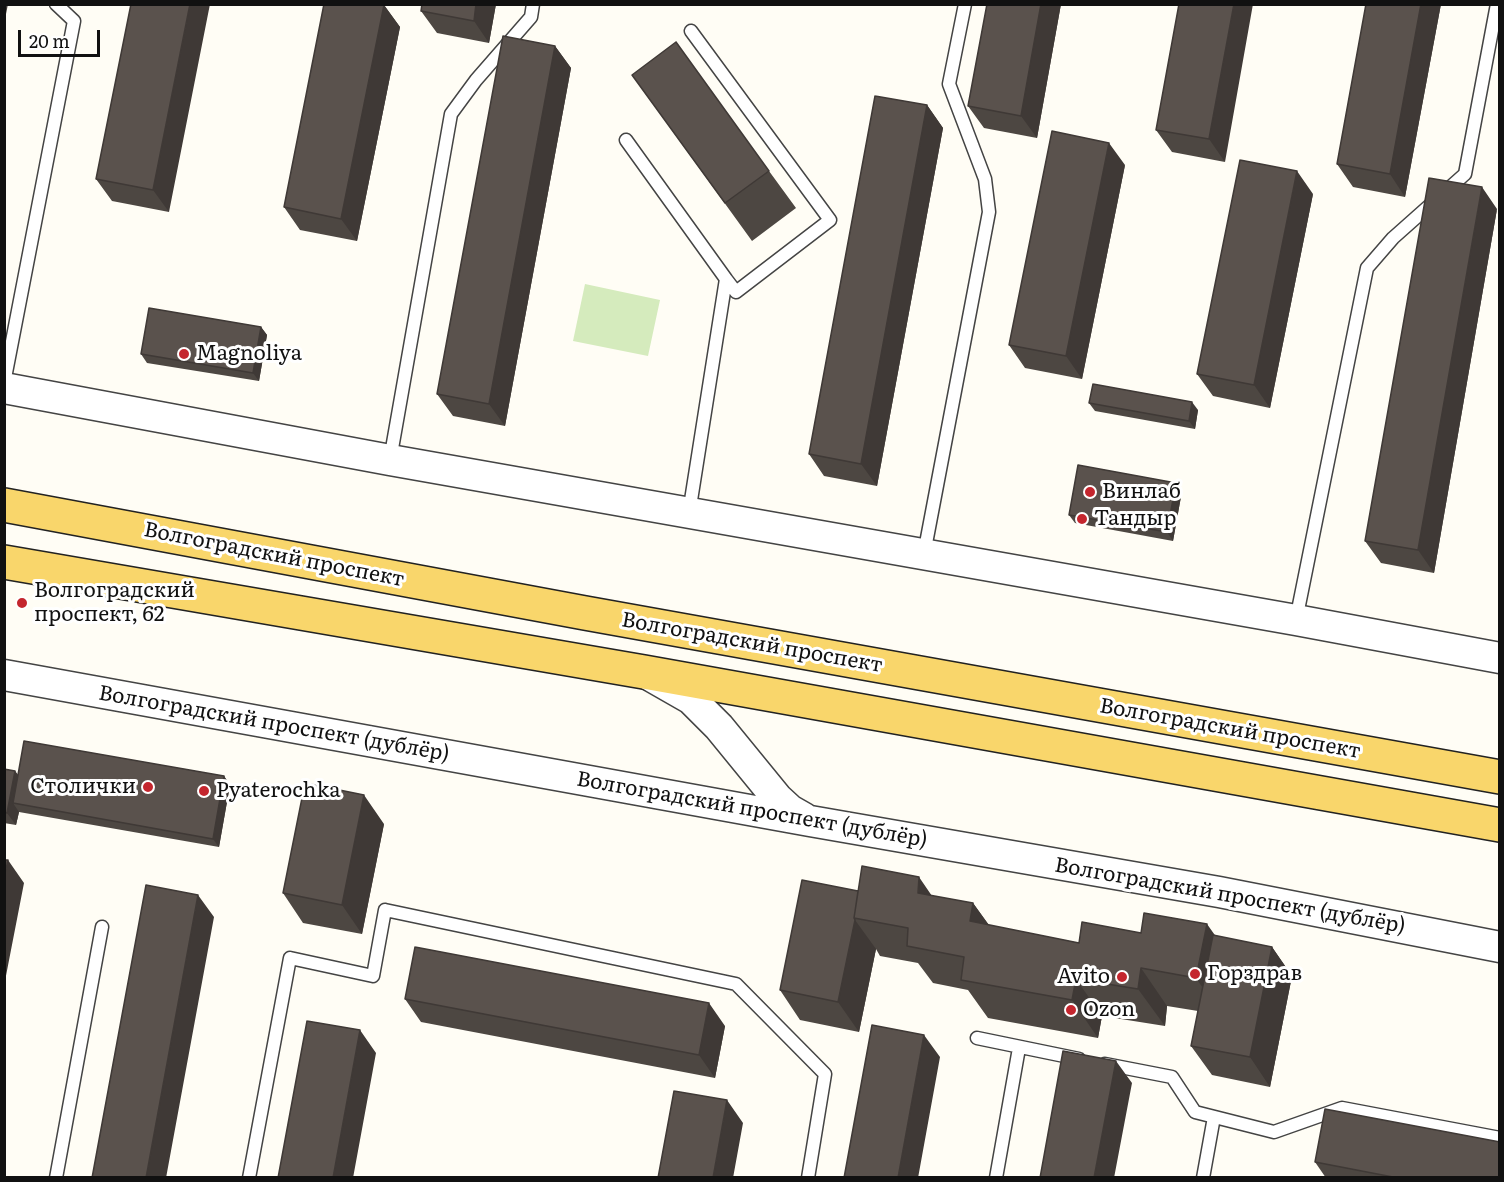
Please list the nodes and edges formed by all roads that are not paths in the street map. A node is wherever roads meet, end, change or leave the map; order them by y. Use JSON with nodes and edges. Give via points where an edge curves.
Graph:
{"nodes":[{"id":1,"x":56,"y":4,"type":"edge"},
{"id":2,"x":533,"y":4,"type":"edge"},
{"id":3,"x":965,"y":4,"type":"edge"},
{"id":4,"x":1497,"y":4,"type":"edge"},
{"id":5,"x":691,"y":31,"type":"dead end"},
{"id":6,"x":626,"y":140,"type":"dead end"},
{"id":7,"x":726,"y":279,"type":"junction"},
{"id":8,"x":4,"y":383,"type":"edge"},
{"id":9,"x":4,"y":388,"type":"edge"},
{"id":10,"x":390,"y":460,"type":"junction"},
{"id":11,"x":4,"y":505,"type":"edge"},
{"id":12,"x":689,"y":513,"type":"junction"},
{"id":13,"x":924,"y":554,"type":"junction"},
{"id":14,"x":4,"y":562,"type":"edge"},
{"id":15,"x":1296,"y":620,"type":"junction"},
{"id":16,"x":1500,"y":658,"type":"edge"},
{"id":17,"x":644,"y":672,"type":"junction"},
{"id":18,"x":5,"y":679,"type":"edge"},
{"id":19,"x":1500,"y":777,"type":"edge"},
{"id":20,"x":810,"y":821,"type":"junction"},
{"id":21,"x":1495,"y":826,"type":"edge"},
{"id":22,"x":102,"y":927,"type":"dead end"},
{"id":23,"x":1500,"y":947,"type":"edge"},
{"id":24,"x":977,"y":1038,"type":"edge"},
{"id":25,"x":1019,"y":1048,"type":"junction"},
{"id":26,"x":1214,"y":1117,"type":"junction"},
{"id":27,"x":1500,"y":1138,"type":"edge"},
{"id":28,"x":56,"y":1178,"type":"edge"},
{"id":29,"x":249,"y":1178,"type":"edge"},
{"id":30,"x":808,"y":1178,"type":"edge"},
{"id":31,"x":996,"y":1178,"type":"edge"},
{"id":32,"x":1203,"y":1178,"type":"edge"}],
"edges":[{"from":1,"to":8,"type":"lane","via":[[74,21]]},
{"from":2,"to":10,"type":"lane","via":[[531,17],[451,114]]},
{"from":3,"to":13,"type":"lane","via":[[950,84],[986,179],[989,212]]},
{"from":4,"to":15,"type":"lane","via":[[1465,174],[1392,238],[1367,268]]},
{"from":5,"to":7,"type":"lane","via":[[830,220],[736,292]]},
{"from":6,"to":7,"type":"lane"},
{"from":7,"to":12,"type":"lane"},
{"from":9,"to":10,"type":"street"},
{"from":10,"to":12,"type":"street"},
{"from":11,"to":19,"type":"main road","name":"Волгоградский проспект"},
{"from":12,"to":13,"type":"street"},
{"from":13,"to":15,"type":"street"},
{"from":14,"to":17,"type":"main road"},
{"from":15,"to":16,"type":"street"},
{"from":17,"to":20,"type":"street","via":[[690,699],[719,727],[777,798]]},
{"from":17,"to":21,"type":"main road"},
{"from":18,"to":20,"type":"street","name":"Волгоградский проспект (дублёр)"},
{"from":20,"to":23,"type":"street","name":"Волгоградский проспект (дублёр)","via":[[1219,892]]},
{"from":22,"to":28,"type":"lane"},
{"from":24,"to":25,"type":"lane"},
{"from":25,"to":26,"type":"lane","via":[[1172,1077],[1196,1112]]},
{"from":25,"to":31,"type":"lane"},
{"from":26,"to":27,"type":"lane","via":[[1274,1132],[1342,1108]]},
{"from":26,"to":32,"type":"lane"},
{"from":29,"to":30,"type":"lane","via":[[290,958],[373,976],[385,910],[736,984],[825,1074]]}]}
